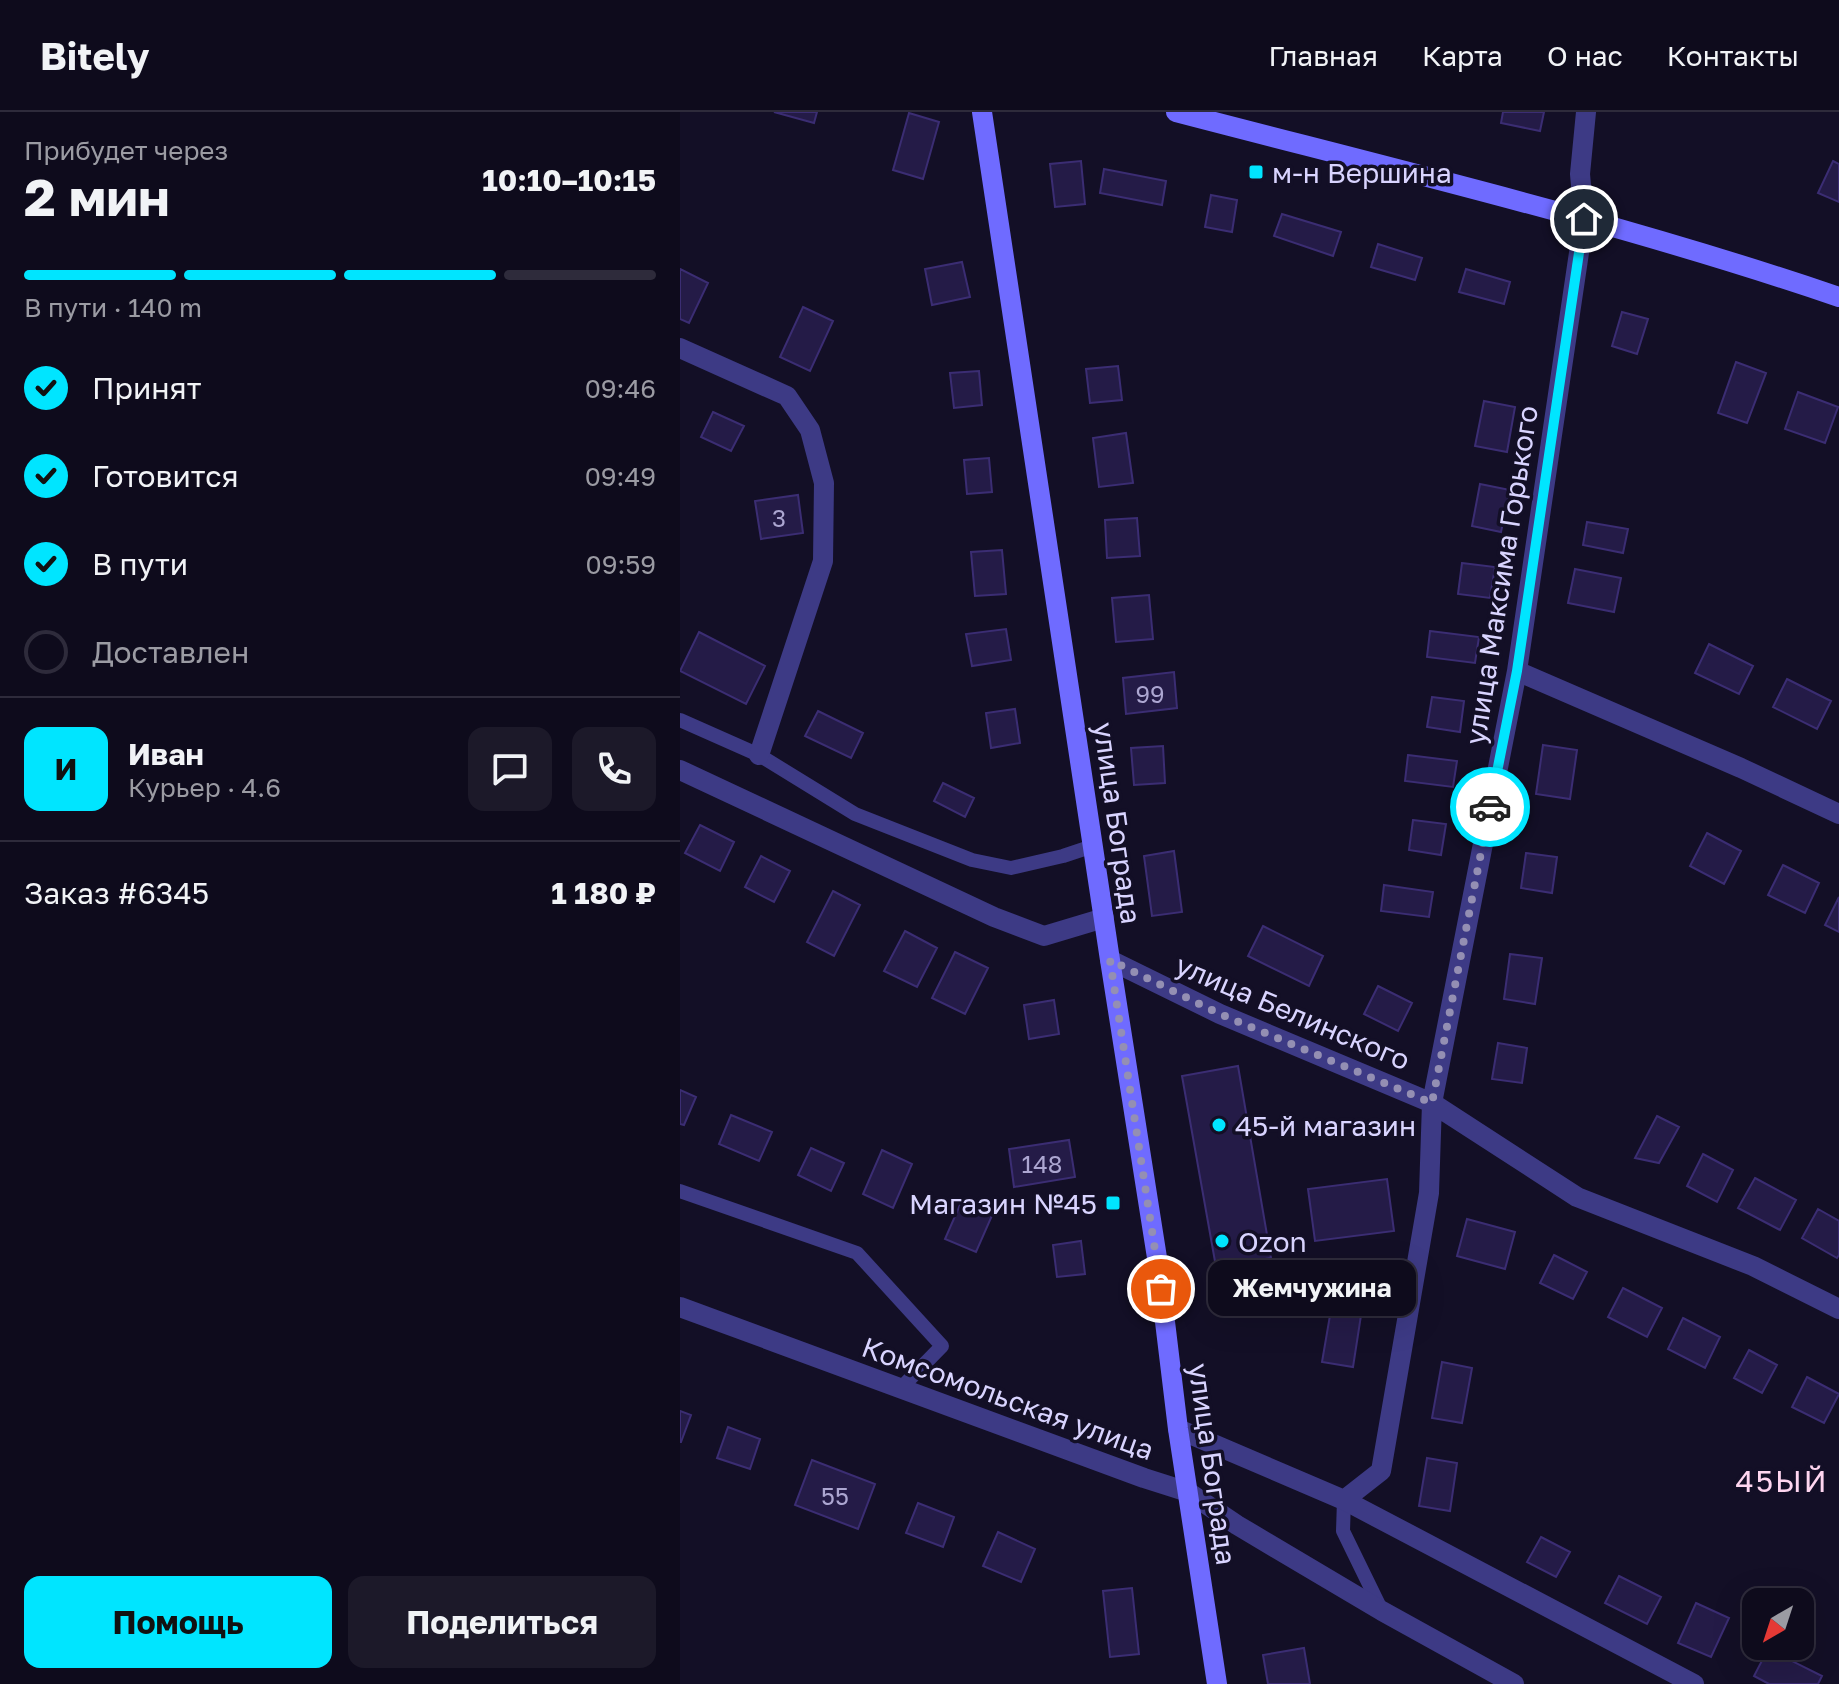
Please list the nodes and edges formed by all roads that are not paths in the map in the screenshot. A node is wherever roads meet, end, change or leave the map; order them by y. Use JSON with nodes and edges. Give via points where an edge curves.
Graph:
{"nodes":[{"id":1,"x":982,"y":112,"type":"edge"},
{"id":2,"x":1176,"y":112,"type":"edge"},
{"id":3,"x":1586,"y":112,"type":"edge"},
{"id":4,"x":1584,"y":219,"type":"junction"},
{"id":5,"x":1839,"y":297,"type":"edge"},
{"id":6,"x":680,"y":348,"type":"edge"},
{"id":7,"x":1517,"y":671,"type":"junction"},
{"id":8,"x":680,"y":720,"type":"edge"},
{"id":9,"x":759,"y":755,"type":"junction"},
{"id":10,"x":680,"y":770,"type":"edge"},
{"id":11,"x":1839,"y":814,"type":"edge"},
{"id":12,"x":1093,"y":846,"type":"junction"},
{"id":13,"x":1104,"y":918,"type":"junction"},
{"id":14,"x":1110,"y":960,"type":"junction"},
{"id":15,"x":1432,"y":1103,"type":"junction"},
{"id":16,"x":680,"y":1191,"type":"edge"},
{"id":17,"x":680,"y":1307,"type":"edge"},
{"id":18,"x":1839,"y":1309,"type":"edge"},
{"id":19,"x":901,"y":1388,"type":"junction"},
{"id":20,"x":1178,"y":1429,"type":"junction"},
{"id":21,"x":1188,"y":1492,"type":"junction"},
{"id":22,"x":1344,"y":1500,"type":"junction"},
{"id":23,"x":1382,"y":1611,"type":"junction"},
{"id":24,"x":1217,"y":1684,"type":"edge"},
{"id":25,"x":1514,"y":1684,"type":"edge"},
{"id":26,"x":1694,"y":1684,"type":"edge"}],
"edges":[{"from":1,"to":12,"type":"main road","name":"улица Бограда"},
{"from":2,"to":4,"type":"main road"},
{"from":3,"to":4,"type":"street","name":"улица Максима Горького","via":[[1580,174]]},
{"from":4,"to":5,"type":"main road"},
{"from":4,"to":7,"type":"street","name":"улица Максима Горького"},
{"from":6,"to":9,"type":"street","via":[[787,396],[810,430],[824,483],[823,561]]},
{"from":7,"to":11,"type":"street"},
{"from":7,"to":15,"type":"street","name":"улица Максима Горького"},
{"from":8,"to":9,"type":"lane"},
{"from":9,"to":12,"type":"lane","via":[[855,814],[972,860],[1011,868]]},
{"from":10,"to":13,"type":"street","via":[[1044,936]]},
{"from":12,"to":13,"type":"main road","name":"улица Бограда"},
{"from":13,"to":14,"type":"main road","name":"улица Бограда"},
{"from":14,"to":15,"type":"street","name":"улица Белинского","via":[[1220,1014]]},
{"from":14,"to":20,"type":"main road","name":"улица Бограда"},
{"from":15,"to":18,"type":"street","name":"улица Белинского","via":[[1577,1197],[1753,1266]]},
{"from":15,"to":22,"type":"street","name":"улица Максима Горького","via":[[1429,1193],[1381,1471]]},
{"from":16,"to":19,"type":"lane","via":[[857,1253],[942,1346]]},
{"from":17,"to":19,"type":"street","name":"Комсомольская улица"},
{"from":19,"to":21,"type":"street","name":"Комсомольская улица"},
{"from":20,"to":21,"type":"main road","name":"улица Бограда"},
{"from":20,"to":22,"type":"street","name":"Комсомольская улица"},
{"from":21,"to":23,"type":"street","name":"Комсомольская улица"},
{"from":21,"to":24,"type":"main road","name":"улица Бограда"},
{"from":22,"to":23,"type":"lane","via":[[1343,1531]]},
{"from":22,"to":26,"type":"street","name":"Комсомольская улица"},
{"from":23,"to":25,"type":"street","name":"Комсомольская улица"}]}
